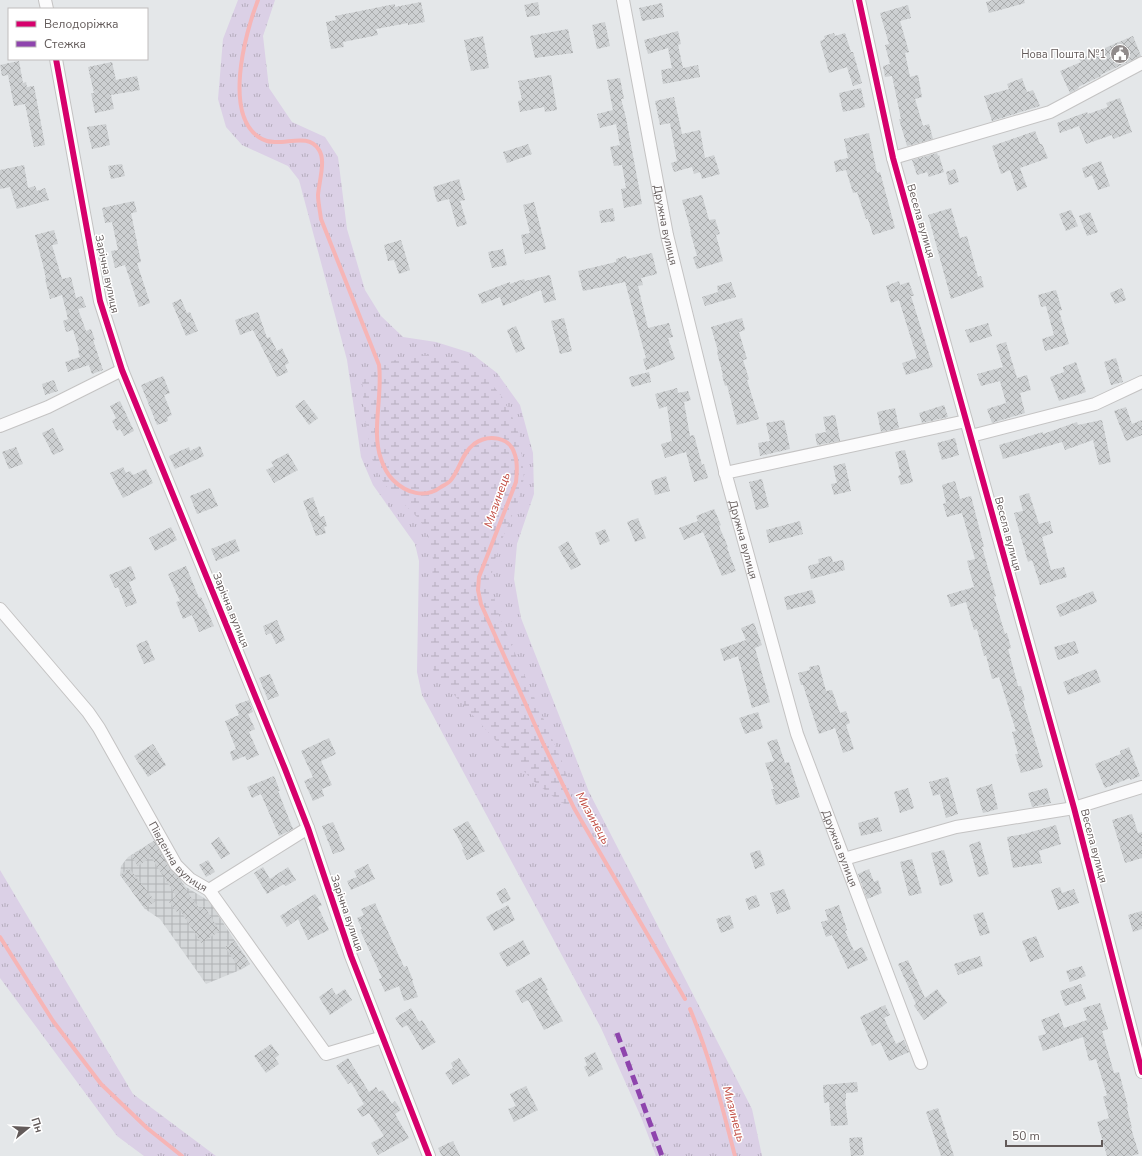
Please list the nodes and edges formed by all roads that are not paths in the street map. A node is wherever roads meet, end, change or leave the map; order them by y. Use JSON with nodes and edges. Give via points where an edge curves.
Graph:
{"nodes":[{"id":1,"x":623,"y":0,"type":"edge"},
{"id":2,"x":859,"y":0,"type":"edge"},
{"id":3,"x":56,"y":60,"type":"edge"},
{"id":4,"x":1142,"y":63,"type":"edge"},
{"id":5,"x":893,"y":158,"type":"junction"},
{"id":6,"x":122,"y":370,"type":"junction"},
{"id":7,"x":1142,"y":382,"type":"edge"},
{"id":8,"x":966,"y":421,"type":"junction"},
{"id":9,"x":0,"y":426,"type":"edge"},
{"id":10,"x":971,"y":436,"type":"junction"},
{"id":11,"x":725,"y":473,"type":"junction"},
{"id":12,"x":0,"y":609,"type":"edge"},
{"id":13,"x":1142,"y":787,"type":"edge"},
{"id":14,"x":1074,"y":808,"type":"junction"},
{"id":15,"x":308,"y":828,"type":"junction"},
{"id":16,"x":844,"y":859,"type":"junction"},
{"id":17,"x":209,"y":890,"type":"junction"},
{"id":18,"x":383,"y":1037,"type":"junction"},
{"id":19,"x":921,"y":1063,"type":"dead end"},
{"id":20,"x":1142,"y":1072,"type":"edge"},
{"id":21,"x":429,"y":1156,"type":"edge"}],
"edges":[{"from":1,"to":11,"type":"street","name":"Дружна вулиця","via":[[667,235]]},
{"from":2,"to":5,"type":"street","name":"Весела вулиця"},
{"from":3,"to":6,"type":"street","name":"Зарічна вулиця","via":[[100,301]]},
{"from":4,"to":5,"type":"street","via":[[1050,112]]},
{"from":5,"to":8,"type":"street","name":"Весела вулиця"},
{"from":6,"to":9,"type":"street","via":[[48,407]]},
{"from":6,"to":15,"type":"street","name":"Зарічна вулиця"},
{"from":7,"to":10,"type":"street","via":[[1095,404]]},
{"from":8,"to":10,"type":"street","name":"Весела вулиця"},
{"from":8,"to":11,"type":"street"},
{"from":10,"to":14,"type":"street","name":"Весела вулиця"},
{"from":11,"to":16,"type":"street","name":"Дружна вулиця","via":[[797,734]]},
{"from":12,"to":17,"type":"street","name":"Південна вулиця","via":[[99,728],[176,865],[190,879]]},
{"from":13,"to":14,"type":"street"},
{"from":14,"to":16,"type":"street","via":[[956,827]]},
{"from":14,"to":20,"type":"street","name":"Весела вулиця"},
{"from":15,"to":17,"type":"street"},
{"from":15,"to":18,"type":"street","name":"Зарічна вулиця","via":[[351,956]]},
{"from":16,"to":19,"type":"street","name":"Дружна вулиця"},
{"from":17,"to":18,"type":"street","name":"Південна вулиця","via":[[326,1054]]},
{"from":18,"to":21,"type":"street","name":"Зарічна вулиця"}]}
